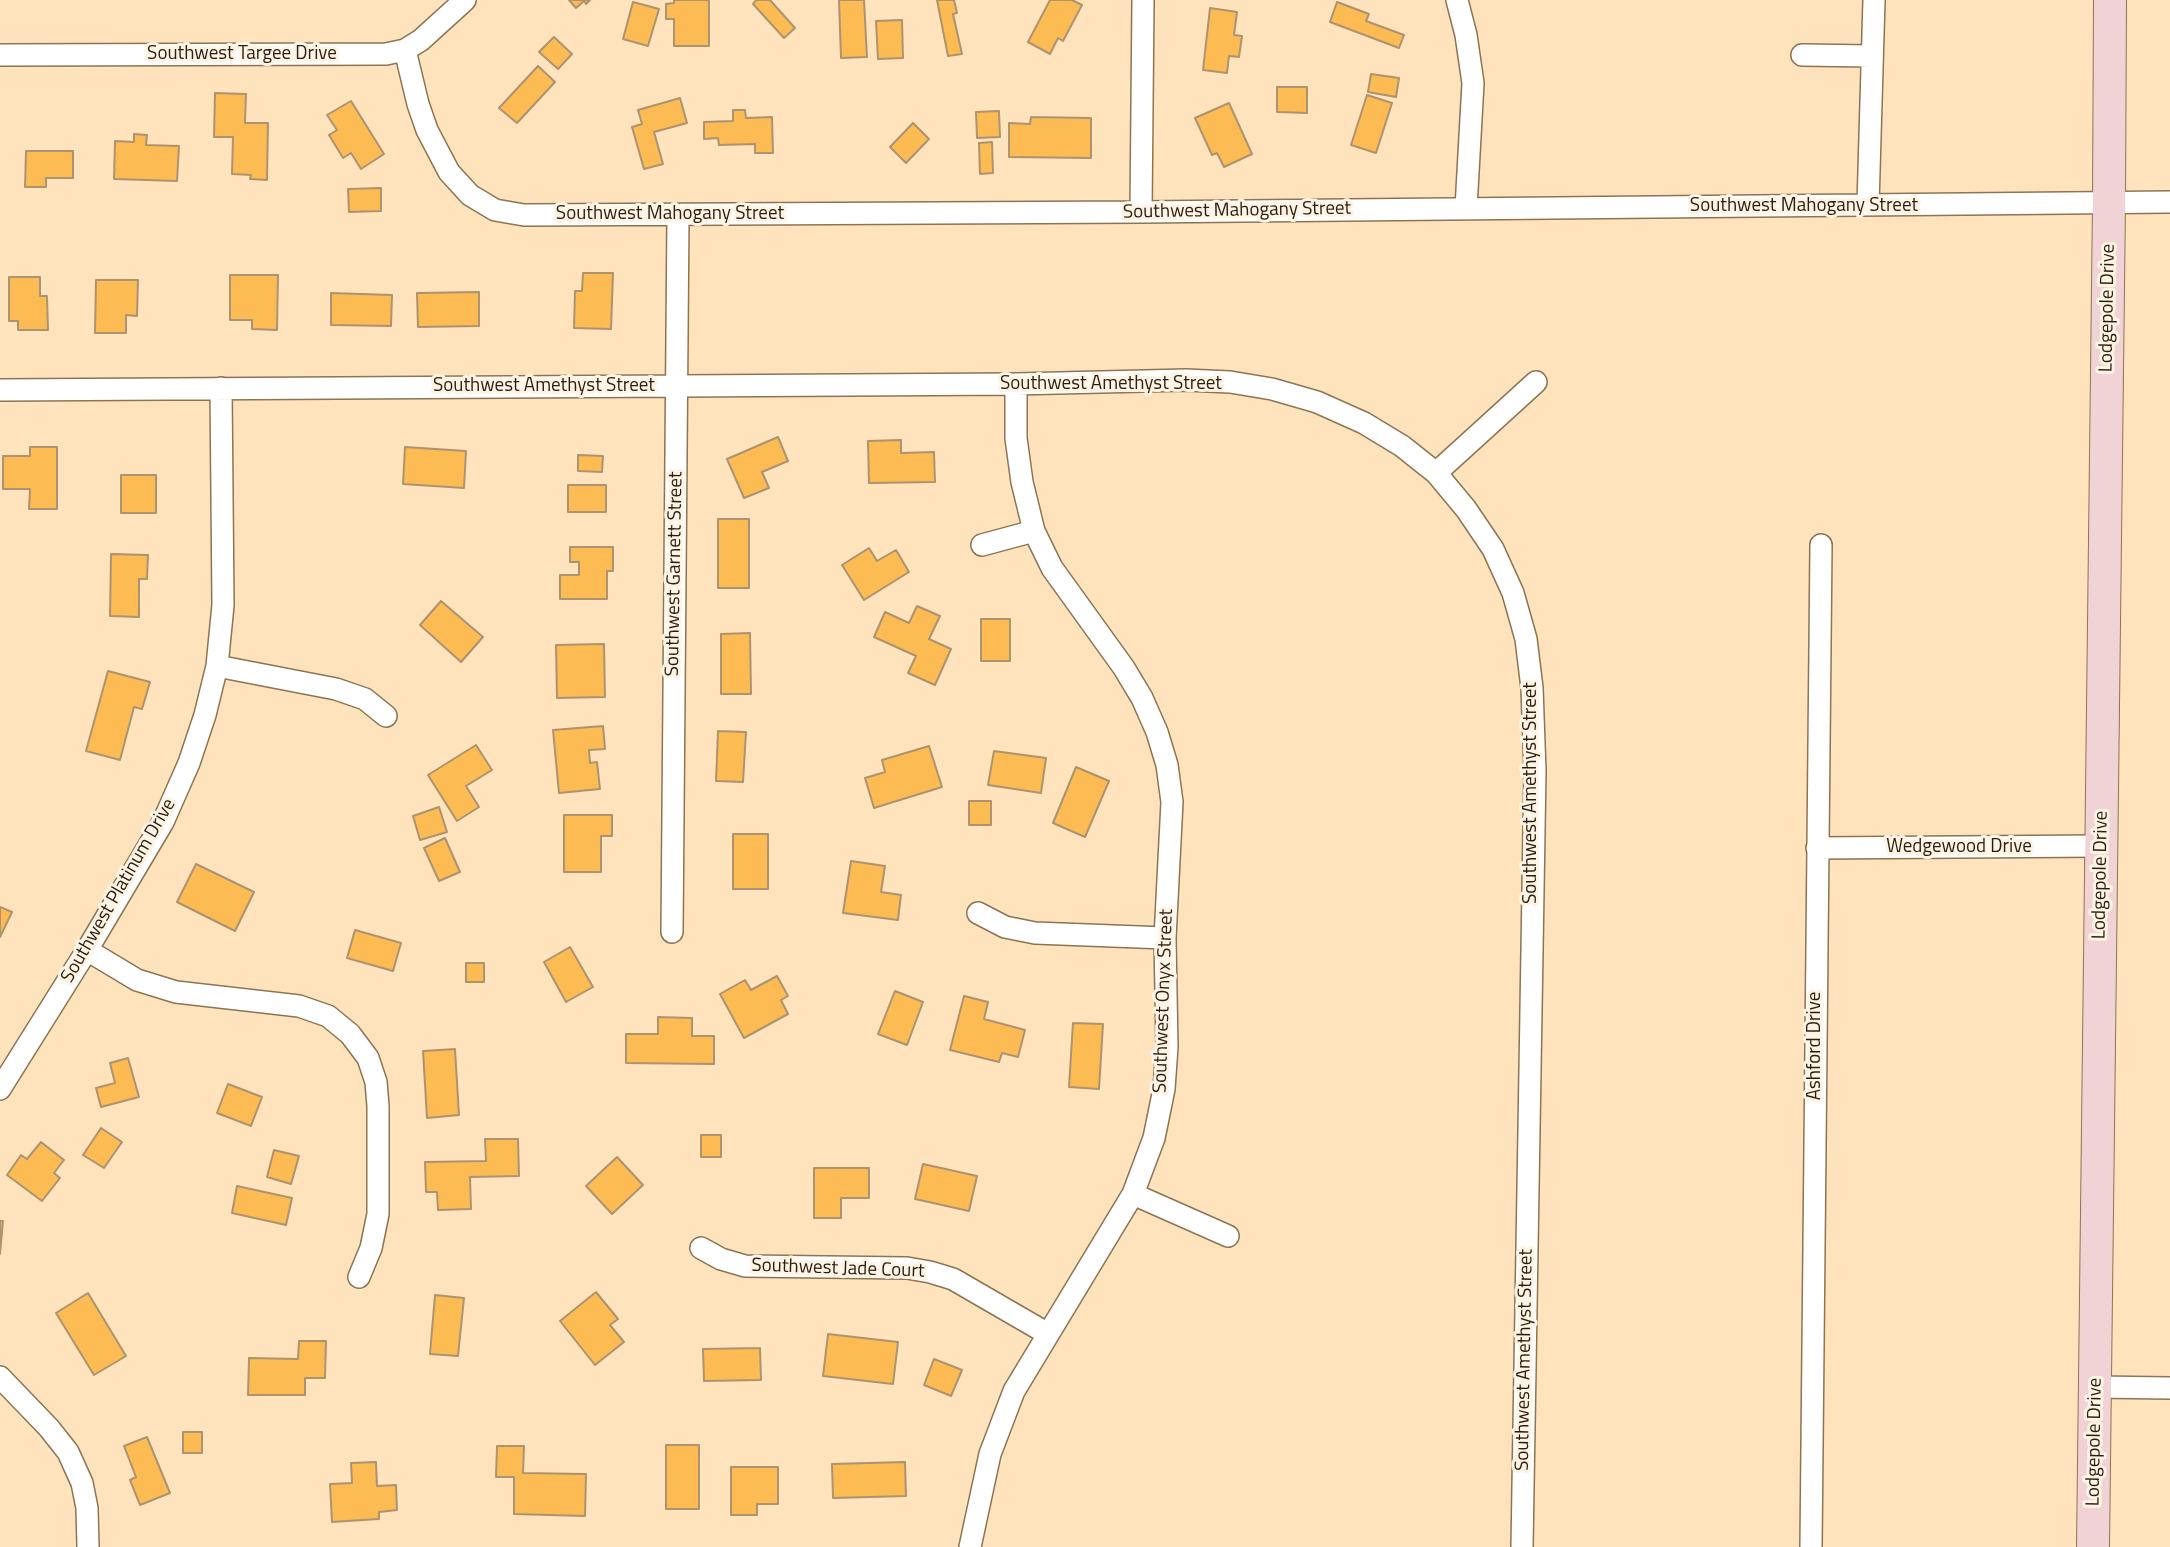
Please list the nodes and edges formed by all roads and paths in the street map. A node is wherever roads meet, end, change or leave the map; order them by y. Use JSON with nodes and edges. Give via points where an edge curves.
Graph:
{"nodes":[{"id":1,"x":464,"y":0,"type":"edge"},
{"id":2,"x":1143,"y":0,"type":"edge"},
{"id":3,"x":1457,"y":0,"type":"edge"},
{"id":4,"x":1874,"y":0,"type":"edge"},
{"id":5,"x":2110,"y":0,"type":"edge"},
{"id":6,"x":405,"y":50,"type":"junction"},
{"id":7,"x":0,"y":55,"type":"edge"},
{"id":8,"x":1802,"y":55,"type":"dead end"},
{"id":9,"x":1872,"y":56,"type":"junction"},
{"id":10,"x":2170,"y":202,"type":"edge"},
{"id":11,"x":2109,"y":203,"type":"junction"},
{"id":12,"x":1868,"y":205,"type":"junction"},
{"id":13,"x":1466,"y":208,"type":"junction"},
{"id":14,"x":1141,"y":212,"type":"junction"},
{"id":15,"x":678,"y":215,"type":"junction"},
{"id":16,"x":1536,"y":382,"type":"dead end"},
{"id":17,"x":1016,"y":384,"type":"junction"},
{"id":18,"x":677,"y":386,"type":"junction"},
{"id":19,"x":221,"y":388,"type":"junction"},
{"id":20,"x":0,"y":390,"type":"edge"},
{"id":21,"x":1436,"y":473,"type":"junction"},
{"id":22,"x":1034,"y":531,"type":"junction"},
{"id":23,"x":982,"y":545,"type":"dead end"},
{"id":24,"x":1821,"y":545,"type":"dead end"},
{"id":25,"x":217,"y":666,"type":"junction"},
{"id":26,"x":386,"y":716,"type":"dead end"},
{"id":27,"x":2101,"y":846,"type":"junction"},
{"id":28,"x":1817,"y":848,"type":"junction"},
{"id":29,"x":978,"y":913,"type":"dead end"},
{"id":30,"x":672,"y":932,"type":"dead end"},
{"id":31,"x":1165,"y":937,"type":"junction"},
{"id":32,"x":88,"y":950,"type":"junction"},
{"id":33,"x":0,"y":1089,"type":"edge"},
{"id":34,"x":1133,"y":1194,"type":"junction"},
{"id":35,"x":1228,"y":1236,"type":"dead end"},
{"id":36,"x":701,"y":1248,"type":"dead end"},
{"id":37,"x":359,"y":1277,"type":"dead end"},
{"id":38,"x":1048,"y":1334,"type":"junction"},
{"id":39,"x":0,"y":1377,"type":"edge"},
{"id":40,"x":2095,"y":1387,"type":"junction"},
{"id":41,"x":2170,"y":1388,"type":"edge"},
{"id":42,"x":88,"y":1547,"type":"edge"},
{"id":43,"x":970,"y":1547,"type":"edge"},
{"id":44,"x":1522,"y":1547,"type":"edge"},
{"id":45,"x":1811,"y":1547,"type":"edge"},
{"id":46,"x":2094,"y":1547,"type":"edge"}],
"edges":[{"from":1,"to":6,"type":"street","name":"Southwest Targee Drive"},
{"from":2,"to":14,"type":"street"},
{"from":3,"to":13,"type":"street","via":[[1473,83]]},
{"from":4,"to":9,"type":"street"},
{"from":5,"to":11,"type":"street","name":"Lodgepole Drive"},
{"from":6,"to":7,"type":"street","name":"Southwest Targee Drive","via":[[386,54]]},
{"from":6,"to":15,"type":"street","name":"Southwest Mahogany Street","via":[[427,130],[449,172],[486,205],[524,215]]},
{"from":8,"to":9,"type":"street"},
{"from":9,"to":12,"type":"street"},
{"from":10,"to":11,"type":"street","name":"Southwest Mahogany Street"},
{"from":11,"to":12,"type":"street","name":"Southwest Mahogany Street"},
{"from":11,"to":27,"type":"street","name":"Lodgepole Drive"},
{"from":12,"to":13,"type":"street","name":"Southwest Mahogany Street"},
{"from":13,"to":14,"type":"street","name":"Southwest Mahogany Street"},
{"from":14,"to":15,"type":"street","name":"Southwest Mahogany Street"},
{"from":15,"to":18,"type":"street","name":"Southwest Garnett Street"},
{"from":16,"to":21,"type":"street"},
{"from":17,"to":18,"type":"street","name":"Southwest Amethyst Street"},
{"from":17,"to":21,"type":"street","name":"Southwest Amethyst Street","via":[[1186,380],[1272,389],[1364,423]]},
{"from":17,"to":22,"type":"street","name":"Southwest Onyx Street","via":[[1016,438]]},
{"from":18,"to":19,"type":"street","name":"Southwest Amethyst Street"},
{"from":18,"to":30,"type":"street","name":"Southwest Garnett Street"},
{"from":19,"to":20,"type":"street","name":"Southwest Amethyst Street"},
{"from":19,"to":25,"type":"street","name":"Southwest Platinum Drive","via":[[223,606]]},
{"from":21,"to":44,"type":"street","name":"Southwest Amethyst Street","via":[[1493,549],[1513,593],[1526,639],[1532,688],[1535,771]]},
{"from":22,"to":23,"type":"street"},
{"from":22,"to":31,"type":"street","name":"Southwest Onyx Street","via":[[1052,568],[1124,668],[1157,732],[1172,802]]},
{"from":24,"to":28,"type":"street","name":"Ashford Drive"},
{"from":25,"to":26,"type":"street","via":[[336,690],[365,699]]},
{"from":25,"to":32,"type":"street","name":"Southwest Platinum Drive","via":[[197,739],[163,822]]},
{"from":27,"to":28,"type":"street","name":"Wedgewood Drive"},
{"from":27,"to":40,"type":"street","name":"Lodgepole Drive"},
{"from":28,"to":45,"type":"street","name":"Ashford Drive"},
{"from":29,"to":31,"type":"street","via":[[1005,927],[1035,933]]},
{"from":31,"to":34,"type":"street","name":"Southwest Onyx Street","via":[[1164,1089],[1154,1138]]},
{"from":32,"to":33,"type":"street","name":"Southwest Platinum Drive"},
{"from":32,"to":37,"type":"street","via":[[150,984],[176,992],[299,1006],[328,1016],[350,1034],[368,1058],[378,1106],[378,1213]]},
{"from":34,"to":35,"type":"street"},
{"from":34,"to":38,"type":"street","name":"Southwest Onyx Street"},
{"from":36,"to":38,"type":"street","name":"Southwest Jade Court","via":[[745,1266],[930,1272],[953,1279]]},
{"from":38,"to":43,"type":"street","name":"Southwest Onyx Street","via":[[1014,1391],[990,1454]]},
{"from":39,"to":42,"type":"street","via":[[68,1452],[88,1508]]},
{"from":40,"to":41,"type":"street"},
{"from":40,"to":46,"type":"street","name":"Lodgepole Drive"}]}
